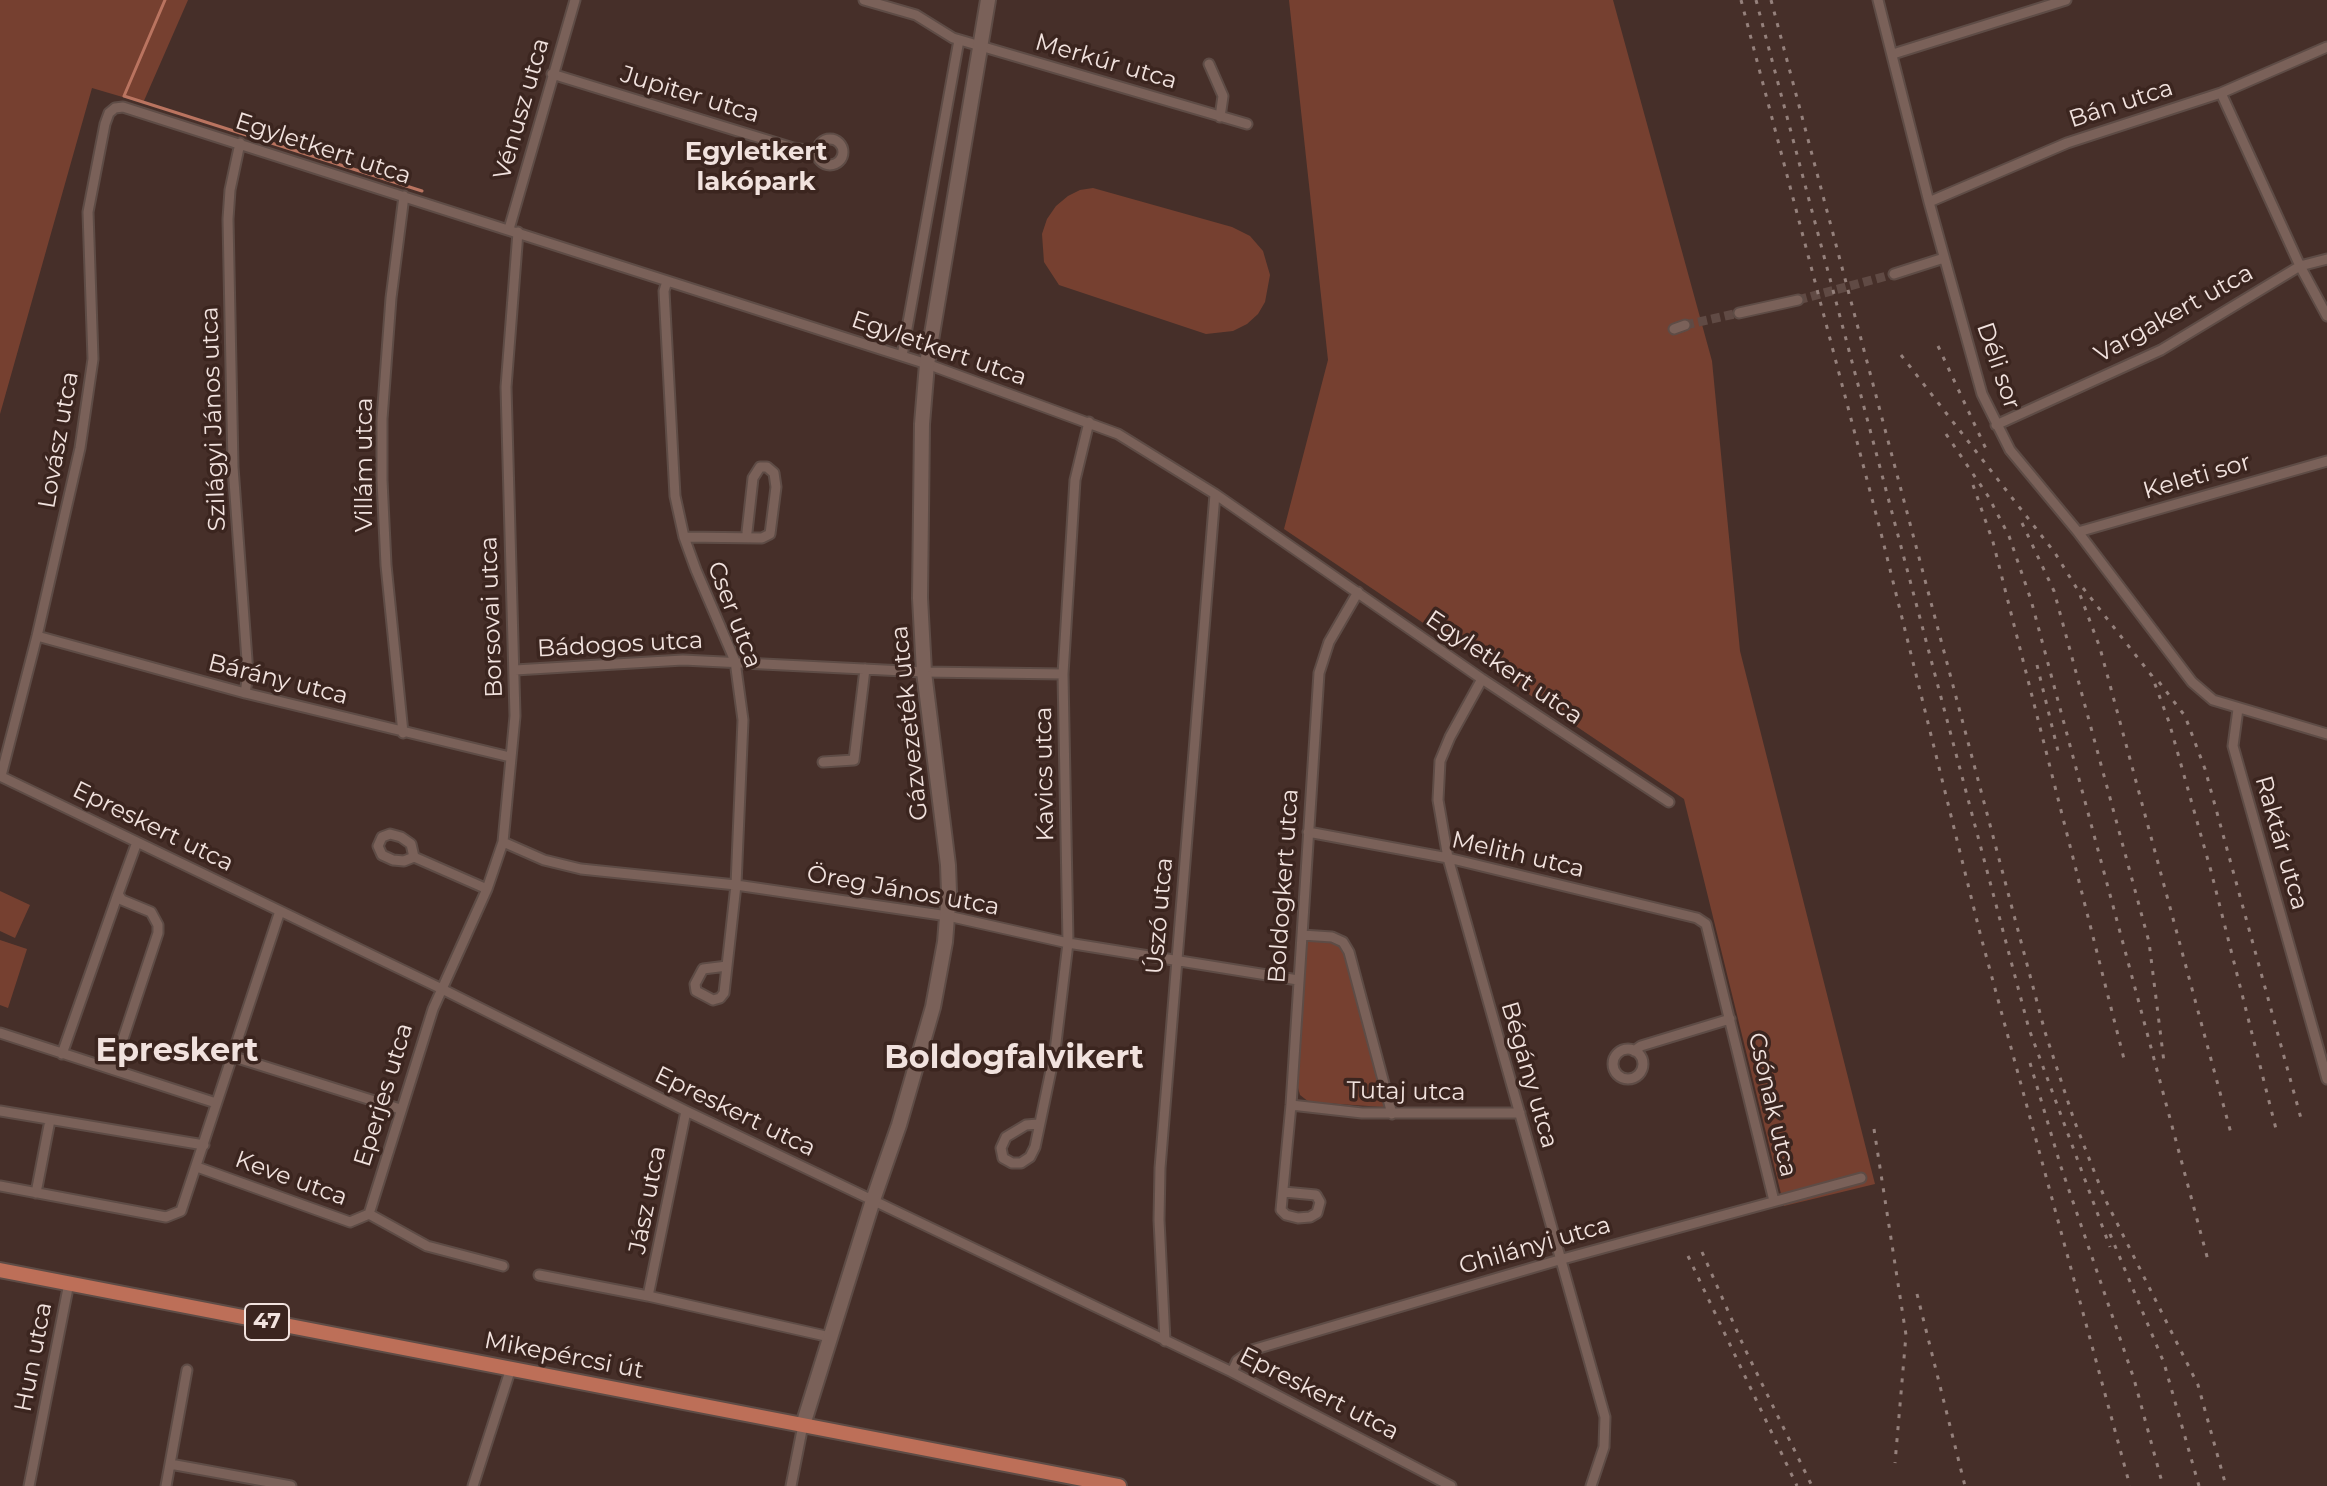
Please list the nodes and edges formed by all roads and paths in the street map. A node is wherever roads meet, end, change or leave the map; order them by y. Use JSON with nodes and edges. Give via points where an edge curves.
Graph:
{"nodes":[{"id":1,"x":575,"y":0,"type":"edge"},
{"id":2,"x":864,"y":0,"type":"edge"},
{"id":3,"x":988,"y":0,"type":"edge"},
{"id":4,"x":1878,"y":0,"type":"edge"},
{"id":5,"x":2066,"y":0,"type":"edge"},
{"id":6,"x":959,"y":40,"type":"junction"},
{"id":7,"x":981,"y":47,"type":"junction"},
{"id":8,"x":2327,"y":47,"type":"edge"},
{"id":9,"x":1893,"y":54,"type":"junction"},
{"id":10,"x":1209,"y":64,"type":"dead end"},
{"id":11,"x":552,"y":74,"type":"junction"},
{"id":12,"x":2221,"y":93,"type":"junction"},
{"id":13,"x":115,"y":108,"type":"joint"},
{"id":14,"x":1220,"y":117,"type":"junction"},
{"id":15,"x":1247,"y":124,"type":"dead end"},
{"id":16,"x":240,"y":143,"type":"junction"},
{"id":17,"x":817,"y":152,"type":"dead end"},
{"id":18,"x":404,"y":196,"type":"junction"},
{"id":19,"x":1929,"y":202,"type":"junction"},
{"id":20,"x":514,"y":231,"type":"junction"},
{"id":21,"x":1944,"y":258,"type":"junction"},
{"id":22,"x":2327,"y":259,"type":"edge"},
{"id":23,"x":2300,"y":266,"type":"junction"},
{"id":24,"x":1894,"y":274,"type":"tunnel mouth"},
{"id":25,"x":667,"y":281,"type":"junction"},
{"id":26,"x":1798,"y":300,"type":"tunnel mouth"},
{"id":27,"x":1739,"y":313,"type":"tunnel mouth"},
{"id":28,"x":2327,"y":316,"type":"edge"},
{"id":29,"x":1685,"y":325,"type":"tunnel mouth"},
{"id":30,"x":1674,"y":329,"type":"dead end"},
{"id":31,"x":902,"y":356,"type":"junction"},
{"id":32,"x":927,"y":364,"type":"junction"},
{"id":33,"x":1089,"y":422,"type":"junction"},
{"id":34,"x":1996,"y":425,"type":"junction"},
{"id":35,"x":2327,"y":461,"type":"edge"},
{"id":36,"x":1215,"y":494,"type":"junction"},
{"id":37,"x":747,"y":532,"type":"dead end"},
{"id":38,"x":2078,"y":532,"type":"junction"},
{"id":39,"x":684,"y":537,"type":"junction"},
{"id":40,"x":1358,"y":592,"type":"junction"},
{"id":41,"x":37,"y":636,"type":"junction"},
{"id":42,"x":735,"y":661,"type":"junction"},
{"id":43,"x":865,"y":669,"type":"junction"},
{"id":44,"x":515,"y":670,"type":"junction"},
{"id":45,"x":924,"y":672,"type":"junction"},
{"id":46,"x":1063,"y":674,"type":"junction"},
{"id":47,"x":1482,"y":679,"type":"junction"},
{"id":48,"x":245,"y":693,"type":"junction"},
{"id":49,"x":2238,"y":709,"type":"junction"},
{"id":50,"x":403,"y":733,"type":"junction"},
{"id":51,"x":2327,"y":734,"type":"edge"},
{"id":52,"x":510,"y":757,"type":"junction"},
{"id":53,"x":823,"y":762,"type":"dead end"},
{"id":54,"x":0,"y":776,"type":"edge"},
{"id":55,"x":1669,"y":802,"type":"dead end"},
{"id":56,"x":1308,"y":832,"type":"junction"},
{"id":57,"x":137,"y":842,"type":"junction"},
{"id":58,"x":503,"y":842,"type":"junction"},
{"id":59,"x":414,"y":857,"type":"dead end"},
{"id":60,"x":1448,"y":858,"type":"junction"},
{"id":61,"x":736,"y":885,"type":"junction"},
{"id":62,"x":487,"y":889,"type":"junction"},
{"id":63,"x":118,"y":894,"type":"junction"},
{"id":64,"x":280,"y":911,"type":"junction"},
{"id":65,"x":948,"y":916,"type":"junction"},
{"id":66,"x":1710,"y":934,"type":"joint"},
{"id":67,"x":1302,"y":935,"type":"junction"},
{"id":68,"x":1068,"y":943,"type":"junction"},
{"id":69,"x":1176,"y":961,"type":"junction"},
{"id":70,"x":727,"y":966,"type":"dead end"},
{"id":71,"x":1298,"y":980,"type":"junction"},
{"id":72,"x":442,"y":989,"type":"junction"},
{"id":73,"x":1730,"y":1019,"type":"junction"},
{"id":74,"x":0,"y":1033,"type":"edge"},
{"id":75,"x":1634,"y":1051,"type":"dead end"},
{"id":76,"x":62,"y":1054,"type":"junction"},
{"id":77,"x":231,"y":1056,"type":"junction"},
{"id":78,"x":113,"y":1069,"type":"junction"},
{"id":79,"x":2327,"y":1079,"type":"edge"},
{"id":80,"x":216,"y":1103,"type":"junction"},
{"id":81,"x":1291,"y":1105,"type":"junction"},
{"id":82,"x":400,"y":1109,"type":"junction"},
{"id":83,"x":0,"y":1111,"type":"edge"},
{"id":84,"x":686,"y":1111,"type":"junction"},
{"id":85,"x":1520,"y":1113,"type":"junction"},
{"id":86,"x":1392,"y":1114,"type":"junction"},
{"id":87,"x":50,"y":1120,"type":"junction"},
{"id":88,"x":1038,"y":1124,"type":"junction"},
{"id":89,"x":204,"y":1145,"type":"junction"},
{"id":90,"x":197,"y":1167,"type":"junction"},
{"id":91,"x":1861,"y":1178,"type":"dead end"},
{"id":92,"x":0,"y":1186,"type":"edge"},
{"id":93,"x":1284,"y":1192,"type":"dead end"},
{"id":94,"x":36,"y":1193,"type":"junction"},
{"id":95,"x":873,"y":1200,"type":"junction"},
{"id":96,"x":1774,"y":1201,"type":"junction"},
{"id":97,"x":369,"y":1214,"type":"junction"},
{"id":98,"x":1559,"y":1260,"type":"junction"},
{"id":99,"x":503,"y":1266,"type":"dead end"},
{"id":100,"x":0,"y":1270,"type":"edge"},
{"id":101,"x":539,"y":1275,"type":"dead end"},
{"id":102,"x":69,"y":1283,"type":"junction"},
{"id":103,"x":648,"y":1296,"type":"junction"},
{"id":104,"x":830,"y":1337,"type":"junction"},
{"id":105,"x":1165,"y":1341,"type":"junction"},
{"id":106,"x":511,"y":1368,"type":"junction"},
{"id":107,"x":187,"y":1370,"type":"dead end"},
{"id":108,"x":1232,"y":1372,"type":"junction"},
{"id":109,"x":803,"y":1425,"type":"junction"},
{"id":110,"x":170,"y":1464,"type":"junction"},
{"id":111,"x":29,"y":1486,"type":"edge"},
{"id":112,"x":166,"y":1486,"type":"edge"},
{"id":113,"x":291,"y":1486,"type":"edge"},
{"id":114,"x":473,"y":1486,"type":"edge"},
{"id":115,"x":791,"y":1486,"type":"edge"},
{"id":116,"x":1119,"y":1486,"type":"edge"},
{"id":117,"x":1451,"y":1486,"type":"edge"},
{"id":118,"x":1591,"y":1486,"type":"edge"}],
"edges":[{"from":1,"to":11,"type":"street","name":"Vénusz utca"},
{"from":2,"to":6,"type":"street","via":[[916,15]]},
{"from":3,"to":7,"type":"street","name":"Gázvezeték utca"},
{"from":4,"to":9,"type":"street","name":"Déli sor"},
{"from":5,"to":9,"type":"street"},
{"from":6,"to":7,"type":"street"},
{"from":6,"to":31,"type":"street"},
{"from":7,"to":14,"type":"street","name":"Merkúr utca"},
{"from":7,"to":32,"type":"street","name":"Gázvezeték utca"},
{"from":8,"to":12,"type":"street","name":"Bán utca"},
{"from":9,"to":19,"type":"street","name":"Déli sor"},
{"from":10,"to":14,"type":"street","name":"Merkúr utca","via":[[1223,96]]},
{"from":11,"to":17,"type":"street","name":"Jupiter utca"},
{"from":11,"to":20,"type":"street","name":"Vénusz utca"},
{"from":12,"to":19,"type":"street","name":"Bán utca","via":[[2067,143]]},
{"from":12,"to":23,"type":"street"},
{"from":13,"to":16,"type":"street","name":"Egyletkert utca"},
{"from":13,"to":41,"type":"street","name":"Lovász utca","via":[[105,124],[88,212],[93,359],[88,401]]},
{"from":14,"to":15,"type":"street","name":"Merkúr utca"},
{"from":16,"to":18,"type":"street","name":"Egyletkert utca"},
{"from":16,"to":48,"type":"street","name":"Szilágyi János utca","via":[[228,219]]},
{"from":18,"to":20,"type":"street","name":"Egyletkert utca"},
{"from":18,"to":50,"type":"street","name":"Villám utca","via":[[391,298],[382,450],[386,565]]},
{"from":19,"to":21,"type":"street","name":"Déli sor"},
{"from":20,"to":25,"type":"street","name":"Egyletkert utca"},
{"from":20,"to":44,"type":"street","name":"Borsovai utca","via":[[506,387]]},
{"from":21,"to":24,"type":"street"},
{"from":21,"to":34,"type":"street","name":"Déli sor","via":[[1982,394]]},
{"from":22,"to":23,"type":"street","name":"Vargakert utca"},
{"from":23,"to":28,"type":"street"},
{"from":23,"to":34,"type":"street","name":"Vargakert utca","via":[[2161,350]]},
{"from":25,"to":31,"type":"street","name":"Egyletkert utca"},
{"from":25,"to":39,"type":"street","name":"Cser utca","via":[[675,496]]},
{"from":26,"to":27,"type":"street"},
{"from":29,"to":30,"type":"street"},
{"from":31,"to":32,"type":"street","name":"Egyletkert utca"},
{"from":32,"to":33,"type":"street","name":"Egyletkert utca"},
{"from":32,"to":45,"type":"street","name":"Gázvezeték utca","via":[[921,456]]},
{"from":33,"to":36,"type":"street","name":"Egyletkert utca","via":[[1134,442]]},
{"from":33,"to":46,"type":"street","name":"Kavics utca","via":[[1075,480]]},
{"from":34,"to":38,"type":"street","name":"Déli sor","via":[[2010,450]]},
{"from":35,"to":38,"type":"street","name":"Keleti sor"},
{"from":36,"to":40,"type":"street","name":"Egyletkert utca"},
{"from":36,"to":69,"type":"street","name":"Úszó utca"},
{"from":37,"to":39,"type":"street","via":[[753,478],[760,467],[767,467],[776,487],[770,534]]},
{"from":38,"to":49,"type":"street","name":"Déli sor","via":[[2192,682],[2213,700]]},
{"from":39,"to":42,"type":"street","name":"Cser utca"},
{"from":40,"to":47,"type":"street","name":"Egyletkert utca"},
{"from":40,"to":56,"type":"street","name":"Boldogkert utca","via":[[1322,655]]},
{"from":41,"to":48,"type":"street","name":"Bárány utca"},
{"from":41,"to":54,"type":"street","name":"Lovász utca"},
{"from":42,"to":43,"type":"street","name":"Bádogos utca"},
{"from":42,"to":44,"type":"street","name":"Bádogos utca"},
{"from":42,"to":61,"type":"street","name":"Cser utca","via":[[744,743]]},
{"from":43,"to":45,"type":"street","name":"Bádogos utca"},
{"from":43,"to":53,"type":"street","via":[[854,760]]},
{"from":44,"to":52,"type":"street","name":"Borsovai utca"},
{"from":45,"to":46,"type":"street","name":"Bádogos utca"},
{"from":45,"to":65,"type":"street","name":"Gázvezeték utca","via":[[948,865]]},
{"from":46,"to":68,"type":"street","name":"Kavics utca"},
{"from":47,"to":55,"type":"street","name":"Egyletkert utca"},
{"from":47,"to":60,"type":"street","name":"Bégány utca","via":[[1440,761],[1438,800]]},
{"from":48,"to":50,"type":"street","name":"Bárány utca"},
{"from":49,"to":51,"type":"street","name":"Déli sor"},
{"from":49,"to":79,"type":"street","name":"Raktár utca","via":[[2233,746]]},
{"from":50,"to":52,"type":"street","name":"Bárány utca"},
{"from":52,"to":58,"type":"street","name":"Borsovai utca"},
{"from":54,"to":57,"type":"street","name":"Epreskert utca"},
{"from":56,"to":60,"type":"street","name":"Melith utca"},
{"from":56,"to":67,"type":"street","name":"Boldogkert utca"},
{"from":57,"to":63,"type":"street"},
{"from":57,"to":64,"type":"street","name":"Epreskert utca"},
{"from":58,"to":61,"type":"street","name":"Öreg János utca","via":[[571,867]]},
{"from":58,"to":62,"type":"street","name":"Borsovai utca"},
{"from":59,"to":62,"type":"street"},
{"from":60,"to":66,"type":"street","name":"Melith utca","via":[[1697,918]]},
{"from":60,"to":85,"type":"street","name":"Bégány utca"},
{"from":61,"to":65,"type":"street","name":"Öreg János utca"},
{"from":61,"to":70,"type":"street","name":"Cser utca"},
{"from":62,"to":72,"type":"street","name":"Borsovai utca"},
{"from":63,"to":76,"type":"street"},
{"from":63,"to":78,"type":"street","via":[[151,912],[158,933]]},
{"from":64,"to":72,"type":"street","name":"Epreskert utca"},
{"from":64,"to":77,"type":"street"},
{"from":65,"to":68,"type":"street","name":"Öreg János utca"},
{"from":65,"to":95,"type":"street","name":"Gázvezeték utca","via":[[933,1007]]},
{"from":66,"to":73,"type":"street","name":"Csónak utca"},
{"from":67,"to":71,"type":"street","name":"Boldogkert utca"},
{"from":67,"to":86,"type":"street","via":[[1332,937],[1349,952]]},
{"from":68,"to":69,"type":"street","name":"Öreg János utca"},
{"from":68,"to":88,"type":"street","name":"Kavics utca","via":[[1055,1051]]},
{"from":69,"to":71,"type":"street","name":"Öreg János utca"},
{"from":69,"to":105,"type":"street","name":"Úszó utca","via":[[1160,1168]]},
{"from":71,"to":81,"type":"street","name":"Boldogkert utca"},
{"from":72,"to":82,"type":"street","name":"Eperjes utca"},
{"from":72,"to":84,"type":"street","name":"Epreskert utca"},
{"from":73,"to":75,"type":"street","name":"Csónak utca"},
{"from":73,"to":96,"type":"street","name":"Csónak utca"},
{"from":74,"to":76,"type":"street"},
{"from":76,"to":78,"type":"street"},
{"from":77,"to":80,"type":"street"},
{"from":77,"to":82,"type":"street"},
{"from":78,"to":80,"type":"street"},
{"from":80,"to":89,"type":"street"},
{"from":81,"to":86,"type":"street","name":"Tutaj utca"},
{"from":81,"to":93,"type":"street","name":"Boldogkert utca"},
{"from":82,"to":97,"type":"street","name":"Eperjes utca"},
{"from":83,"to":87,"type":"street"},
{"from":84,"to":95,"type":"street","name":"Epreskert utca"},
{"from":84,"to":103,"type":"street","name":"Jász utca"},
{"from":85,"to":86,"type":"street","name":"Tutaj utca"},
{"from":85,"to":98,"type":"street","name":"Bégány utca"},
{"from":87,"to":89,"type":"street"},
{"from":87,"to":94,"type":"street"},
{"from":88,"to":88,"type":"street","name":"Kavics utca","via":[[1006,1137],[1003,1158],[1021,1163],[1030,1157]]},
{"from":89,"to":90,"type":"street"},
{"from":90,"to":94,"type":"street","via":[[181,1211],[166,1217]]},
{"from":90,"to":97,"type":"street","name":"Keve utca","via":[[350,1222]]},
{"from":91,"to":96,"type":"street","name":"Ghilányi utca"},
{"from":92,"to":94,"type":"street"},
{"from":95,"to":104,"type":"street","name":"Gázvezeték utca"},
{"from":95,"to":105,"type":"street","name":"Epreskert utca"},
{"from":96,"to":98,"type":"street","name":"Ghilányi utca"},
{"from":97,"to":99,"type":"street","name":"Keve utca","via":[[427,1246]]},
{"from":98,"to":108,"type":"street","name":"Ghilányi utca","via":[[1252,1350]]},
{"from":98,"to":118,"type":"street","name":"Bégány utca","via":[[1605,1417],[1604,1447]]},
{"from":100,"to":102,"type":"main road","name":"Mikepércsi út","number":"47"},
{"from":101,"to":103,"type":"street"},
{"from":102,"to":106,"type":"main road","name":"Mikepércsi út","number":"47"},
{"from":102,"to":111,"type":"street","name":"Hun utca"},
{"from":103,"to":104,"type":"street"},
{"from":104,"to":109,"type":"street","name":"Gázvezeték utca"},
{"from":105,"to":108,"type":"street","name":"Epreskert utca"},
{"from":106,"to":109,"type":"main road","name":"Mikepércsi út","number":"47"},
{"from":106,"to":114,"type":"street"},
{"from":107,"to":110,"type":"street"},
{"from":108,"to":117,"type":"street","name":"Epreskert utca"},
{"from":109,"to":115,"type":"street"},
{"from":109,"to":116,"type":"main road","name":"Mikepércsi út","number":"47"},
{"from":110,"to":112,"type":"street"},
{"from":110,"to":113,"type":"street"}]}
